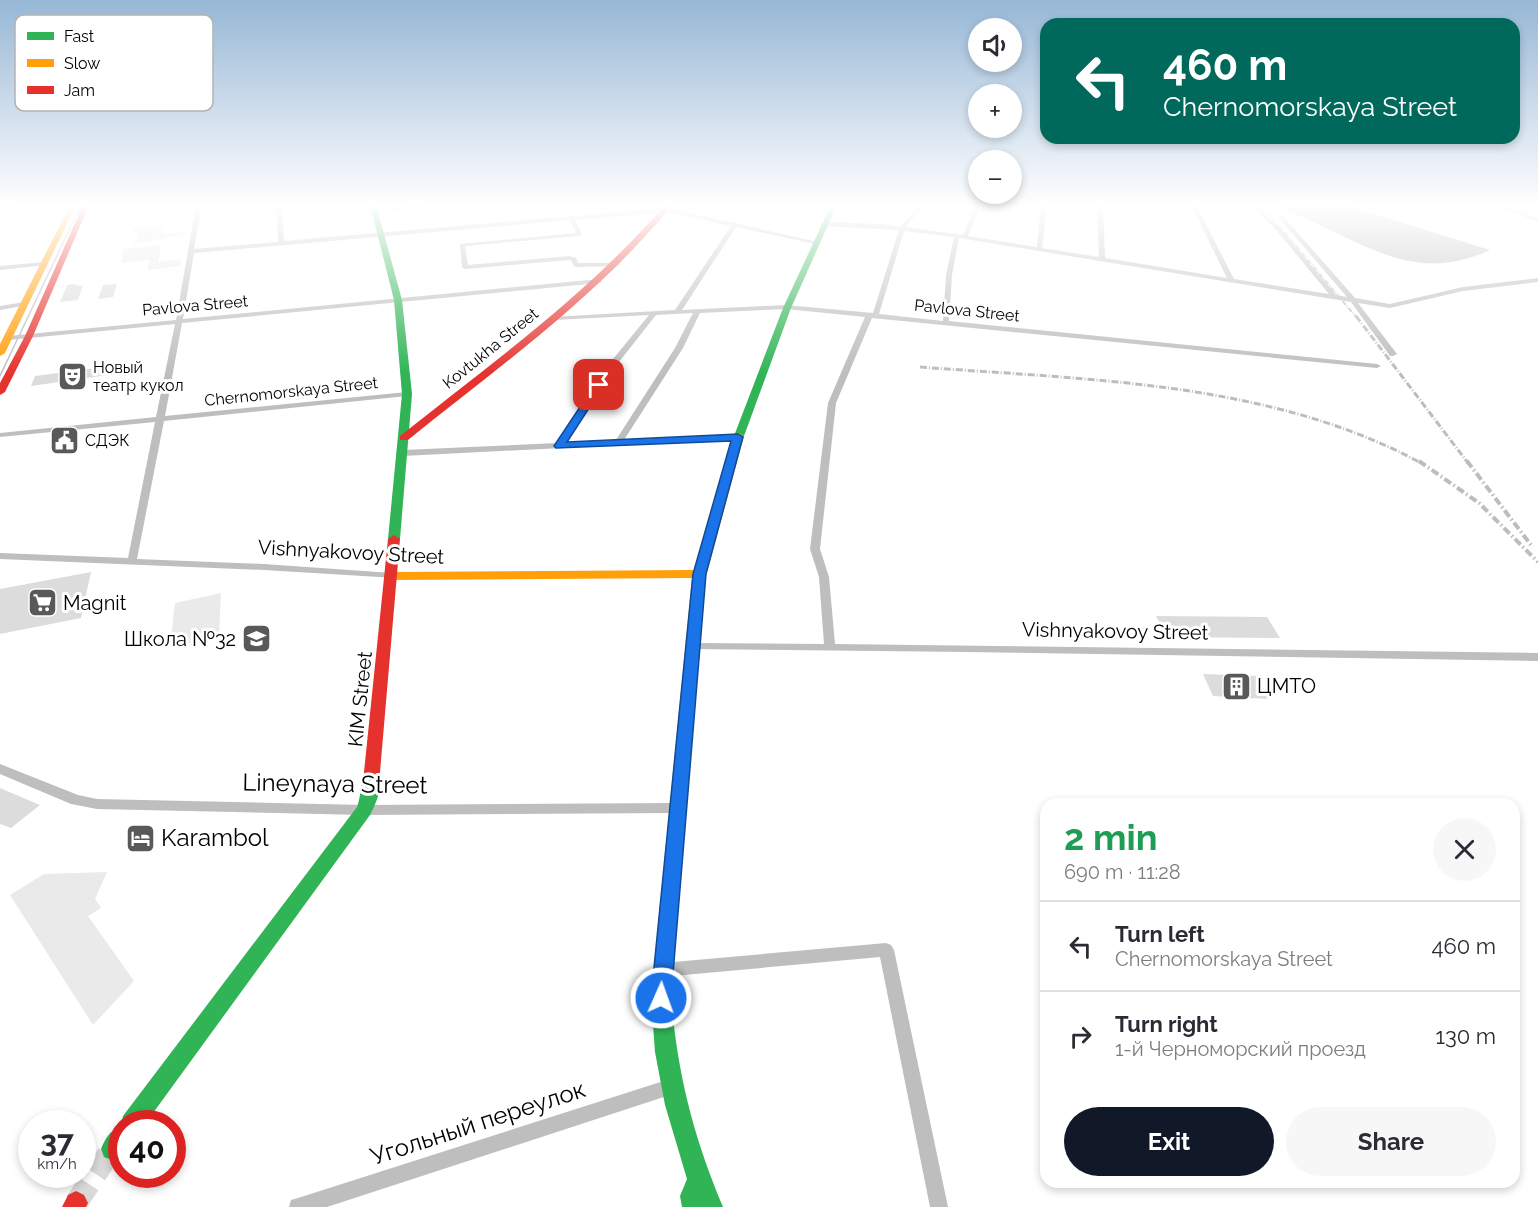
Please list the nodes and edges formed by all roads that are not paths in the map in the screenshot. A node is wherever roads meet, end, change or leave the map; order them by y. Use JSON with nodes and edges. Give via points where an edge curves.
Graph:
{"nodes":[{"id":1,"x":61,"y":261,"type":"edge"},
{"id":2,"x":190,"y":261,"type":"edge"},
{"id":3,"x":389,"y":261,"type":"edge"},
{"id":4,"x":464,"y":261,"type":"edge"},
{"id":5,"x":531,"y":261,"type":"edge"},
{"id":6,"x":575,"y":261,"type":"edge"},
{"id":7,"x":620,"y":261,"type":"edge"},
{"id":8,"x":711,"y":261,"type":"edge"},
{"id":9,"x":806,"y":261,"type":"edge"},
{"id":10,"x":891,"y":261,"type":"edge"},
{"id":11,"x":952,"y":261,"type":"edge"},
{"id":12,"x":1117,"y":261,"type":"edge"},
{"id":13,"x":1222,"y":261,"type":"edge"},
{"id":14,"x":1305,"y":261,"type":"edge"},
{"id":15,"x":1319,"y":261,"type":"edge"},
{"id":16,"x":45,"y":264,"type":"joint"},
{"id":17,"x":618,"y":264,"type":"junction"},
{"id":18,"x":0,"y":268,"type":"edge"},
{"id":19,"x":1231,"y":279,"type":"junction"},
{"id":20,"x":1538,"y":280,"type":"edge"},
{"id":21,"x":599,"y":281,"type":"junction"},
{"id":22,"x":1333,"y":295,"type":"junction"},
{"id":23,"x":1352,"y":299,"type":"junction"},
{"id":24,"x":398,"y":300,"type":"junction"},
{"id":25,"x":25,"y":304,"type":"junction"},
{"id":26,"x":786,"y":306,"type":"junction"},
{"id":27,"x":0,"y":308,"type":"edge"},
{"id":28,"x":698,"y":310,"type":"junction"},
{"id":29,"x":678,"y":311,"type":"junction"},
{"id":30,"x":655,"y":312,"type":"junction"},
{"id":31,"x":873,"y":314,"type":"junction"},
{"id":32,"x":554,"y":318,"type":"junction"},
{"id":33,"x":180,"y":320,"type":"junction"},
{"id":34,"x":946,"y":321,"type":"junction"},
{"id":35,"x":29,"y":336,"type":"junction"},
{"id":36,"x":8,"y":338,"type":"junction"},
{"id":37,"x":0,"y":353,"type":"edge"},
{"id":38,"x":1393,"y":354,"type":"dead end"},
{"id":39,"x":1377,"y":366,"type":"dead end"},
{"id":40,"x":0,"y":392,"type":"edge"},
{"id":41,"x":407,"y":394,"type":"junction"},
{"id":42,"x":161,"y":418,"type":"junction"},
{"id":43,"x":0,"y":435,"type":"edge"},
{"id":44,"x":738,"y":437,"type":"junction"},
{"id":45,"x":404,"y":438,"type":"junction"},
{"id":46,"x":619,"y":442,"type":"junction"},
{"id":47,"x":560,"y":446,"type":"junction"},
{"id":48,"x":403,"y":453,"type":"junction"},
{"id":49,"x":0,"y":555,"type":"edge"},
{"id":50,"x":132,"y":561,"type":"junction"},
{"id":51,"x":699,"y":574,"type":"junction"},
{"id":52,"x":392,"y":576,"type":"junction"},
{"id":53,"x":691,"y":647,"type":"junction"},
{"id":54,"x":830,"y":647,"type":"junction"},
{"id":55,"x":1538,"y":657,"type":"edge"},
{"id":56,"x":0,"y":769,"type":"edge"},
{"id":57,"x":676,"y":808,"type":"junction"},
{"id":58,"x":364,"y":810,"type":"junction"},
{"id":59,"x":662,"y":970,"type":"junction"},
{"id":60,"x":673,"y":1086,"type":"junction"},
{"id":61,"x":142,"y":1110,"type":"edge"},
{"id":62,"x":698,"y":1181,"type":"junction"},
{"id":63,"x":298,"y":1207,"type":"edge"},
{"id":64,"x":694,"y":1207,"type":"edge"},
{"id":65,"x":711,"y":1207,"type":"edge"},
{"id":66,"x":939,"y":1207,"type":"edge"}],
"edges":[{"from":1,"to":35,"type":"street"},
{"from":2,"to":33,"type":"street"},
{"from":3,"to":24,"type":"street","name":"KIM Street"},
{"from":4,"to":5,"type":"street","via":[[465,267]]},
{"from":6,"to":17,"type":"street","via":[[576,265]]},
{"from":7,"to":17,"type":"street","name":"Kovtukha Street"},
{"from":8,"to":29,"type":"street"},
{"from":9,"to":26,"type":"street"},
{"from":10,"to":31,"type":"street"},
{"from":11,"to":34,"type":"street"},
{"from":12,"to":19,"type":"street"},
{"from":13,"to":19,"type":"street"},
{"from":14,"to":22,"type":"street"},
{"from":15,"to":23,"type":"street"},
{"from":16,"to":18,"type":"street"},
{"from":16,"to":25,"type":"street"},
{"from":17,"to":21,"type":"street","name":"Kovtukha Street"},
{"from":19,"to":22,"type":"street"},
{"from":20,"to":23,"type":"street","via":[[1463,289],[1390,306]]},
{"from":21,"to":24,"type":"street","name":"Pavlova Street"},
{"from":21,"to":32,"type":"street","name":"Kovtukha Street"},
{"from":22,"to":23,"type":"street"},
{"from":23,"to":38,"type":"street"},
{"from":24,"to":33,"type":"street","name":"Pavlova Street"},
{"from":24,"to":41,"type":"street","name":"KIM Street"},
{"from":25,"to":27,"type":"street"},
{"from":25,"to":36,"type":"street"},
{"from":26,"to":28,"type":"street","name":"Pavlova Street"},
{"from":26,"to":31,"type":"street","name":"Pavlova Street"},
{"from":26,"to":44,"type":"street"},
{"from":28,"to":29,"type":"street","name":"Pavlova Street"},
{"from":28,"to":46,"type":"street","via":[[679,348]]},
{"from":29,"to":30,"type":"street","name":"Pavlova Street"},
{"from":30,"to":32,"type":"street","name":"Pavlova Street"},
{"from":30,"to":47,"type":"street","via":[[612,366]]},
{"from":31,"to":34,"type":"street","name":"Pavlova Street"},
{"from":31,"to":54,"type":"street","via":[[832,403],[829,426],[815,549],[824,577]]},
{"from":32,"to":45,"type":"street","name":"Kovtukha Street"},
{"from":33,"to":35,"type":"street","name":"Pavlova Street"},
{"from":33,"to":42,"type":"street"},
{"from":34,"to":39,"type":"street","name":"Pavlova Street"},
{"from":35,"to":36,"type":"street","name":"Pavlova Street"},
{"from":35,"to":40,"type":"street"},
{"from":36,"to":37,"type":"street"},
{"from":41,"to":42,"type":"street","name":"Chernomorskaya Street"},
{"from":41,"to":45,"type":"street","name":"KIM Street"},
{"from":42,"to":43,"type":"street","name":"Chernomorskaya Street"},
{"from":42,"to":50,"type":"street"},
{"from":44,"to":46,"type":"street"},
{"from":44,"to":51,"type":"street"},
{"from":45,"to":48,"type":"street","name":"KIM Street"},
{"from":46,"to":47,"type":"street"},
{"from":47,"to":48,"type":"street"},
{"from":48,"to":52,"type":"street","name":"KIM Street"},
{"from":49,"to":50,"type":"street","name":"Vishnyakovoy Street"},
{"from":50,"to":52,"type":"street","name":"Vishnyakovoy Street"},
{"from":51,"to":52,"type":"street","name":"Vishnyakovoy Street"},
{"from":51,"to":53,"type":"street"},
{"from":52,"to":58,"type":"street","name":"KIM Street","via":[[370,796]]},
{"from":53,"to":54,"type":"street","name":"Vishnyakovoy Street"},
{"from":53,"to":57,"type":"street"},
{"from":54,"to":55,"type":"street","name":"Vishnyakovoy Street"},
{"from":56,"to":58,"type":"street","name":"Lineynaya Street","via":[[76,800],[97,804]]},
{"from":57,"to":58,"type":"street","name":"Lineynaya Street"},
{"from":57,"to":59,"type":"street"},
{"from":58,"to":61,"type":"street","name":"KIM Street"},
{"from":59,"to":60,"type":"street","via":[[662,1030]]},
{"from":59,"to":66,"type":"street","via":[[886,950]]},
{"from":60,"to":62,"type":"street"},
{"from":60,"to":63,"type":"street","name":"Угольный переулок"},
{"from":62,"to":64,"type":"street","via":[[692,1196]]},
{"from":62,"to":65,"type":"street"}]}
